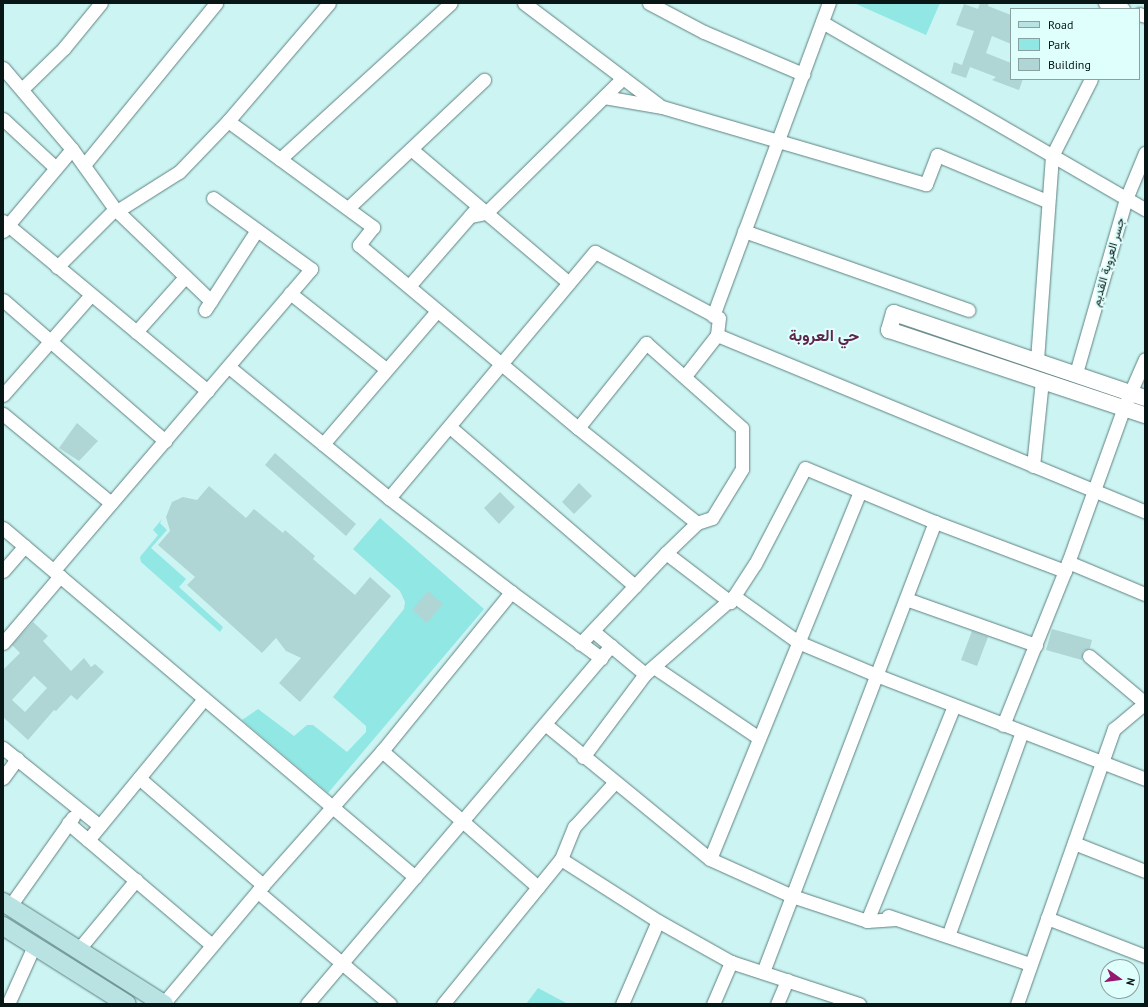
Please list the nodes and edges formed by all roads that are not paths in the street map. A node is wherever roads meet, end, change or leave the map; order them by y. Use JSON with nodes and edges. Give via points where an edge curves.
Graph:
{"nodes":[{"id":1,"x":101,"y":3,"type":"edge"},
{"id":2,"x":216,"y":3,"type":"edge"},
{"id":3,"x":328,"y":3,"type":"edge"},
{"id":4,"x":451,"y":3,"type":"edge"},
{"id":5,"x":524,"y":3,"type":"edge"},
{"id":6,"x":649,"y":3,"type":"edge"},
{"id":7,"x":829,"y":3,"type":"edge"},
{"id":8,"x":1105,"y":3,"type":"edge"},
{"id":9,"x":1119,"y":8,"type":"edge"},
{"id":10,"x":822,"y":22,"type":"junction"},
{"id":11,"x":3,"y":68,"type":"edge"},
{"id":12,"x":803,"y":74,"type":"junction"},
{"id":13,"x":622,"y":78,"type":"junction"},
{"id":14,"x":484,"y":80,"type":"dead end"},
{"id":15,"x":1090,"y":80,"type":"edge"},
{"id":16,"x":22,"y":89,"type":"junction"},
{"id":17,"x":604,"y":97,"type":"junction"},
{"id":18,"x":662,"y":107,"type":"junction"},
{"id":19,"x":3,"y":119,"type":"edge"},
{"id":20,"x":228,"y":121,"type":"junction"},
{"id":21,"x":778,"y":141,"type":"junction"},
{"id":22,"x":72,"y":149,"type":"junction"},
{"id":23,"x":411,"y":149,"type":"junction"},
{"id":24,"x":1145,"y":153,"type":"edge"},
{"id":25,"x":1052,"y":156,"type":"junction"},
{"id":26,"x":280,"y":160,"type":"junction"},
{"id":27,"x":84,"y":165,"type":"junction"},
{"id":28,"x":56,"y":168,"type":"junction"},
{"id":29,"x":213,"y":198,"type":"dead end"},
{"id":30,"x":1126,"y":199,"type":"junction"},
{"id":31,"x":1047,"y":201,"type":"junction"},
{"id":32,"x":348,"y":208,"type":"junction"},
{"id":33,"x":482,"y":209,"type":"junction"},
{"id":34,"x":1145,"y":209,"type":"edge"},
{"id":35,"x":116,"y":210,"type":"junction"},
{"id":36,"x":5,"y":226,"type":"edge"},
{"id":37,"x":257,"y":230,"type":"junction"},
{"id":38,"x":744,"y":231,"type":"junction"},
{"id":39,"x":57,"y":267,"type":"junction"},
{"id":40,"x":186,"y":277,"type":"junction"},
{"id":41,"x":569,"y":283,"type":"junction"},
{"id":42,"x":409,"y":286,"type":"junction"},
{"id":43,"x":290,"y":293,"type":"junction"},
{"id":44,"x":91,"y":295,"type":"junction"},
{"id":45,"x":3,"y":300,"type":"edge"},
{"id":46,"x":968,"y":310,"type":"dead end"},
{"id":47,"x":437,"y":311,"type":"junction"},
{"id":48,"x":713,"y":316,"type":"junction"},
{"id":49,"x":136,"y":332,"type":"junction"},
{"id":50,"x":717,"y":335,"type":"junction"},
{"id":51,"x":51,"y":341,"type":"junction"},
{"id":52,"x":1145,"y":359,"type":"edge"},
{"id":53,"x":1037,"y":360,"type":"junction"},
{"id":54,"x":502,"y":364,"type":"junction"},
{"id":55,"x":229,"y":367,"type":"junction"},
{"id":56,"x":386,"y":369,"type":"junction"},
{"id":57,"x":1076,"y":373,"type":"junction"},
{"id":58,"x":685,"y":376,"type":"junction"},
{"id":59,"x":1042,"y":380,"type":"junction"},
{"id":60,"x":208,"y":391,"type":"junction"},
{"id":61,"x":3,"y":395,"type":"edge"},
{"id":62,"x":1138,"y":395,"type":"edge"},
{"id":63,"x":1124,"y":407,"type":"junction"},
{"id":64,"x":3,"y":414,"type":"edge"},
{"id":65,"x":1145,"y":415,"type":"edge"},
{"id":66,"x":450,"y":428,"type":"junction"},
{"id":67,"x":578,"y":428,"type":"junction"},
{"id":68,"x":165,"y":441,"type":"junction"},
{"id":69,"x":323,"y":444,"type":"junction"},
{"id":70,"x":1033,"y":466,"type":"junction"},
{"id":71,"x":1093,"y":490,"type":"junction"},
{"id":72,"x":860,"y":491,"type":"junction"},
{"id":73,"x":390,"y":498,"type":"junction"},
{"id":74,"x":111,"y":503,"type":"junction"},
{"id":75,"x":1145,"y":511,"type":"edge"},
{"id":76,"x":935,"y":522,"type":"junction"},
{"id":77,"x":698,"y":523,"type":"junction"},
{"id":78,"x":3,"y":528,"type":"edge"},
{"id":79,"x":25,"y":546,"type":"junction"},
{"id":80,"x":666,"y":553,"type":"junction"},
{"id":81,"x":1067,"y":566,"type":"junction"},
{"id":82,"x":3,"y":571,"type":"edge"},
{"id":83,"x":57,"y":573,"type":"junction"},
{"id":84,"x":635,"y":586,"type":"junction"},
{"id":85,"x":511,"y":592,"type":"junction"},
{"id":86,"x":1145,"y":594,"type":"edge"},
{"id":87,"x":732,"y":599,"type":"junction"},
{"id":88,"x":906,"y":599,"type":"junction"},
{"id":89,"x":593,"y":632,"type":"junction"},
{"id":90,"x":798,"y":642,"type":"junction"},
{"id":91,"x":3,"y":643,"type":"edge"},
{"id":92,"x":580,"y":644,"type":"junction"},
{"id":93,"x":1036,"y":645,"type":"junction"},
{"id":94,"x":611,"y":646,"type":"junction"},
{"id":95,"x":1089,"y":656,"type":"dead end"},
{"id":96,"x":601,"y":658,"type":"junction"},
{"id":97,"x":649,"y":670,"type":"junction"},
{"id":98,"x":876,"y":676,"type":"junction"},
{"id":99,"x":204,"y":699,"type":"junction"},
{"id":100,"x":1145,"y":703,"type":"edge"},
{"id":101,"x":954,"y":706,"type":"junction"},
{"id":102,"x":544,"y":724,"type":"junction"},
{"id":103,"x":1004,"y":725,"type":"junction"},
{"id":104,"x":1022,"y":732,"type":"junction"},
{"id":105,"x":759,"y":738,"type":"junction"},
{"id":106,"x":3,"y":748,"type":"edge"},
{"id":107,"x":382,"y":752,"type":"junction"},
{"id":108,"x":583,"y":757,"type":"junction"},
{"id":109,"x":17,"y":759,"type":"junction"},
{"id":110,"x":1103,"y":763,"type":"junction"},
{"id":111,"x":3,"y":778,"type":"edge"},
{"id":112,"x":139,"y":778,"type":"junction"},
{"id":113,"x":1145,"y":779,"type":"edge"},
{"id":114,"x":614,"y":783,"type":"junction"},
{"id":115,"x":332,"y":808,"type":"junction"},
{"id":116,"x":79,"y":809,"type":"junction"},
{"id":117,"x":462,"y":821,"type":"junction"},
{"id":118,"x":68,"y":823,"type":"junction"},
{"id":119,"x":100,"y":826,"type":"junction"},
{"id":120,"x":88,"y":840,"type":"junction"},
{"id":121,"x":1074,"y":843,"type":"junction"},
{"id":122,"x":561,"y":859,"type":"junction"},
{"id":123,"x":710,"y":859,"type":"junction"},
{"id":124,"x":1145,"y":871,"type":"edge"},
{"id":125,"x":415,"y":877,"type":"junction"},
{"id":126,"x":136,"y":880,"type":"junction"},
{"id":127,"x":538,"y":887,"type":"junction"},
{"id":128,"x":260,"y":888,"type":"junction"},
{"id":129,"x":792,"y":896,"type":"junction"},
{"id":130,"x":5,"y":908,"type":"edge"},
{"id":131,"x":870,"y":916,"type":"junction"},
{"id":132,"x":1047,"y":918,"type":"junction"},
{"id":133,"x":658,"y":921,"type":"junction"},
{"id":134,"x":3,"y":926,"type":"edge"},
{"id":135,"x":948,"y":936,"type":"junction"},
{"id":136,"x":212,"y":945,"type":"junction"},
{"id":137,"x":34,"y":946,"type":"junction"},
{"id":138,"x":78,"y":950,"type":"junction"},
{"id":139,"x":1145,"y":956,"type":"edge"},
{"id":140,"x":342,"y":962,"type":"junction"},
{"id":141,"x":731,"y":962,"type":"junction"},
{"id":142,"x":1030,"y":964,"type":"junction"},
{"id":143,"x":763,"y":972,"type":"junction"},
{"id":144,"x":787,"y":980,"type":"junction"},
{"id":145,"x":1021,"y":1002,"type":"edge"},
{"id":146,"x":8,"y":1004,"type":"edge"},
{"id":147,"x":127,"y":1004,"type":"edge"},
{"id":148,"x":164,"y":1004,"type":"edge"},
{"id":149,"x":307,"y":1004,"type":"edge"},
{"id":150,"x":390,"y":1004,"type":"edge"},
{"id":151,"x":443,"y":1004,"type":"edge"},
{"id":152,"x":622,"y":1004,"type":"edge"},
{"id":153,"x":713,"y":1004,"type":"edge"},
{"id":154,"x":777,"y":1004,"type":"edge"},
{"id":155,"x":859,"y":1004,"type":"edge"}],
"edges":[{"from":1,"to":16,"type":"street","via":[[64,48]]},
{"from":2,"to":27,"type":"street"},
{"from":3,"to":20,"type":"street"},
{"from":4,"to":26,"type":"street"},
{"from":5,"to":13,"type":"street"},
{"from":6,"to":12,"type":"street","via":[[704,32]]},
{"from":7,"to":10,"type":"street"},
{"from":8,"to":9,"type":"street"},
{"from":10,"to":12,"type":"street"},
{"from":10,"to":25,"type":"street"},
{"from":11,"to":16,"type":"street"},
{"from":12,"to":21,"type":"street"},
{"from":13,"to":17,"type":"street"},
{"from":13,"to":18,"type":"street"},
{"from":14,"to":23,"type":"street"},
{"from":15,"to":25,"type":"street"},
{"from":16,"to":22,"type":"street"},
{"from":17,"to":18,"type":"street"},
{"from":17,"to":33,"type":"street"},
{"from":18,"to":21,"type":"street"},
{"from":19,"to":28,"type":"street"},
{"from":20,"to":26,"type":"street"},
{"from":20,"to":35,"type":"street","via":[[179,172]]},
{"from":21,"to":31,"type":"street","via":[[926,184],[937,155]]},
{"from":21,"to":38,"type":"street"},
{"from":22,"to":27,"type":"street"},
{"from":22,"to":28,"type":"street"},
{"from":23,"to":32,"type":"street"},
{"from":23,"to":33,"type":"street"},
{"from":24,"to":30,"type":"street","name":"جسر العروبة القديم"},
{"from":25,"to":30,"type":"street"},
{"from":25,"to":31,"type":"street"},
{"from":26,"to":32,"type":"street"},
{"from":27,"to":35,"type":"street"},
{"from":28,"to":36,"type":"street"},
{"from":29,"to":37,"type":"street"},
{"from":30,"to":34,"type":"street"},
{"from":30,"to":57,"type":"street","name":"جسر العروبة القديم"},
{"from":31,"to":53,"type":"street"},
{"from":32,"to":42,"type":"street","via":[[373,227],[359,245]]},
{"from":33,"to":41,"type":"street"},
{"from":33,"to":42,"type":"street","via":[[470,216]]},
{"from":35,"to":39,"type":"street"},
{"from":35,"to":40,"type":"street"},
{"from":36,"to":39,"type":"street"},
{"from":37,"to":40,"type":"street","via":[[208,305]]},
{"from":37,"to":43,"type":"street","via":[[311,269]]},
{"from":38,"to":46,"type":"street"},
{"from":38,"to":48,"type":"street"},
{"from":39,"to":44,"type":"street"},
{"from":40,"to":49,"type":"street"},
{"from":41,"to":48,"type":"street","via":[[595,252]]},
{"from":41,"to":54,"type":"street"},
{"from":42,"to":47,"type":"street"},
{"from":43,"to":55,"type":"street"},
{"from":43,"to":56,"type":"street"},
{"from":44,"to":49,"type":"street"},
{"from":44,"to":51,"type":"street"},
{"from":45,"to":51,"type":"street"},
{"from":47,"to":54,"type":"street"},
{"from":47,"to":56,"type":"street"},
{"from":48,"to":50,"type":"street","via":[[719,318]]},
{"from":49,"to":60,"type":"street"},
{"from":50,"to":58,"type":"street"},
{"from":50,"to":70,"type":"street"},
{"from":51,"to":61,"type":"street"},
{"from":51,"to":68,"type":"street"},
{"from":52,"to":62,"type":"street"},
{"from":53,"to":57,"type":"street"},
{"from":53,"to":59,"type":"street","via":[[894,313],[889,330]]},
{"from":54,"to":66,"type":"street"},
{"from":54,"to":67,"type":"street"},
{"from":55,"to":60,"type":"street"},
{"from":55,"to":69,"type":"street"},
{"from":56,"to":69,"type":"street"},
{"from":57,"to":62,"type":"street"},
{"from":58,"to":67,"type":"street","via":[[646,343]]},
{"from":58,"to":77,"type":"street","via":[[742,428],[742,468],[712,518]]},
{"from":59,"to":63,"type":"street"},
{"from":59,"to":70,"type":"street"},
{"from":60,"to":68,"type":"street"},
{"from":62,"to":63,"type":"street"},
{"from":63,"to":65,"type":"street"},
{"from":63,"to":71,"type":"street"},
{"from":64,"to":74,"type":"street"},
{"from":66,"to":73,"type":"street"},
{"from":66,"to":84,"type":"street"},
{"from":67,"to":77,"type":"street"},
{"from":68,"to":74,"type":"street"},
{"from":69,"to":73,"type":"street"},
{"from":70,"to":71,"type":"street"},
{"from":71,"to":75,"type":"street"},
{"from":71,"to":81,"type":"street"},
{"from":72,"to":76,"type":"street"},
{"from":72,"to":87,"type":"street","via":[[805,468],[755,564]]},
{"from":72,"to":90,"type":"street"},
{"from":73,"to":85,"type":"street"},
{"from":74,"to":83,"type":"street"},
{"from":76,"to":81,"type":"street"},
{"from":76,"to":88,"type":"street"},
{"from":77,"to":80,"type":"street"},
{"from":78,"to":79,"type":"street"},
{"from":79,"to":82,"type":"street"},
{"from":79,"to":83,"type":"street"},
{"from":80,"to":84,"type":"street"},
{"from":80,"to":87,"type":"street"},
{"from":81,"to":86,"type":"street"},
{"from":81,"to":93,"type":"street"},
{"from":83,"to":91,"type":"street"},
{"from":83,"to":99,"type":"street"},
{"from":84,"to":89,"type":"street"},
{"from":85,"to":92,"type":"street"},
{"from":85,"to":107,"type":"street"},
{"from":87,"to":90,"type":"street"},
{"from":87,"to":97,"type":"street"},
{"from":88,"to":93,"type":"street"},
{"from":88,"to":98,"type":"street"},
{"from":89,"to":92,"type":"street"},
{"from":89,"to":94,"type":"street"},
{"from":90,"to":98,"type":"street"},
{"from":90,"to":105,"type":"street"},
{"from":92,"to":96,"type":"street"},
{"from":93,"to":103,"type":"street"},
{"from":94,"to":96,"type":"street"},
{"from":94,"to":97,"type":"street"},
{"from":95,"to":100,"type":"street"},
{"from":96,"to":102,"type":"street"},
{"from":97,"to":105,"type":"street"},
{"from":97,"to":108,"type":"street"},
{"from":98,"to":101,"type":"street"},
{"from":98,"to":129,"type":"street"},
{"from":99,"to":112,"type":"street"},
{"from":99,"to":115,"type":"street"},
{"from":100,"to":110,"type":"street","via":[[1114,729]]},
{"from":101,"to":103,"type":"street"},
{"from":101,"to":131,"type":"street"},
{"from":102,"to":108,"type":"street"},
{"from":102,"to":117,"type":"street"},
{"from":103,"to":104,"type":"street"},
{"from":104,"to":110,"type":"street"},
{"from":104,"to":135,"type":"street"},
{"from":105,"to":123,"type":"street"},
{"from":106,"to":109,"type":"street"},
{"from":107,"to":115,"type":"street"},
{"from":107,"to":117,"type":"street"},
{"from":108,"to":114,"type":"street"},
{"from":109,"to":111,"type":"street"},
{"from":109,"to":116,"type":"street"},
{"from":110,"to":113,"type":"street"},
{"from":110,"to":121,"type":"street"},
{"from":112,"to":119,"type":"street"},
{"from":112,"to":128,"type":"street"},
{"from":114,"to":122,"type":"street","via":[[574,827]]},
{"from":114,"to":123,"type":"street"},
{"from":115,"to":125,"type":"street"},
{"from":115,"to":128,"type":"street"},
{"from":116,"to":118,"type":"street"},
{"from":116,"to":119,"type":"street"},
{"from":117,"to":125,"type":"street"},
{"from":117,"to":127,"type":"street"},
{"from":118,"to":120,"type":"street"},
{"from":118,"to":130,"type":"street"},
{"from":119,"to":120,"type":"street"},
{"from":120,"to":126,"type":"street"},
{"from":121,"to":124,"type":"street"},
{"from":121,"to":132,"type":"street"},
{"from":122,"to":127,"type":"street"},
{"from":122,"to":133,"type":"street"},
{"from":123,"to":129,"type":"street"},
{"from":125,"to":140,"type":"street"},
{"from":126,"to":136,"type":"street"},
{"from":126,"to":138,"type":"street"},
{"from":127,"to":151,"type":"street"},
{"from":128,"to":136,"type":"street"},
{"from":128,"to":140,"type":"street"},
{"from":129,"to":131,"type":"street"},
{"from":129,"to":143,"type":"street"},
{"from":130,"to":138,"type":"main road"},
{"from":131,"to":135,"type":"street","via":[[896,919]]},
{"from":132,"to":139,"type":"street"},
{"from":132,"to":142,"type":"street"},
{"from":133,"to":141,"type":"street"},
{"from":133,"to":152,"type":"street"},
{"from":134,"to":137,"type":"main road"},
{"from":135,"to":142,"type":"street"},
{"from":136,"to":148,"type":"street"},
{"from":137,"to":146,"type":"street"},
{"from":137,"to":147,"type":"main road"},
{"from":138,"to":148,"type":"main road"},
{"from":140,"to":149,"type":"street"},
{"from":140,"to":150,"type":"street"},
{"from":141,"to":143,"type":"street"},
{"from":141,"to":153,"type":"street"},
{"from":142,"to":145,"type":"street"},
{"from":143,"to":144,"type":"street"},
{"from":144,"to":154,"type":"street"},
{"from":144,"to":155,"type":"street"}]}
